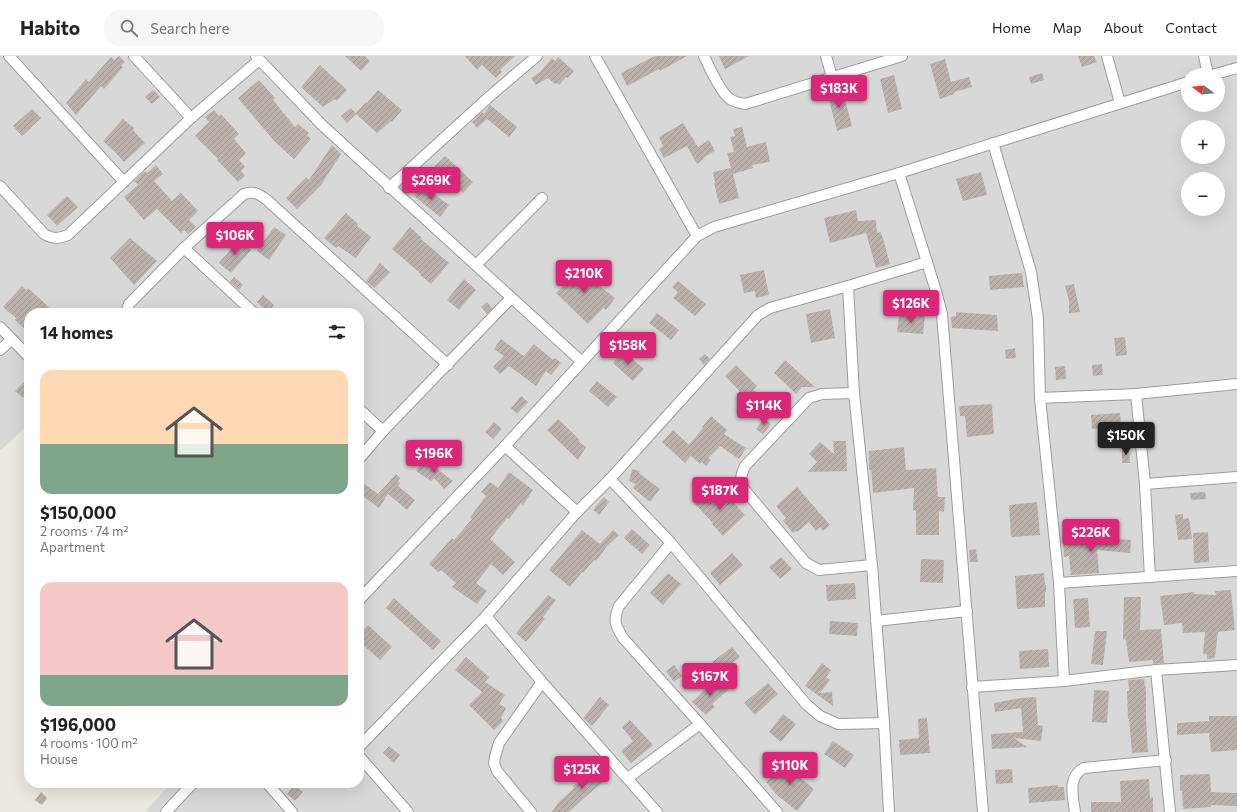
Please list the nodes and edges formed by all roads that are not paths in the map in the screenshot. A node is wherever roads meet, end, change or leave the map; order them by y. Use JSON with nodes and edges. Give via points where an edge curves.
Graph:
{"nodes":[{"id":1,"x":9,"y":56,"type":"edge"},
{"id":2,"x":134,"y":56,"type":"edge"},
{"id":3,"x":537,"y":56,"type":"edge"},
{"id":4,"x":595,"y":56,"type":"edge"},
{"id":5,"x":704,"y":56,"type":"edge"},
{"id":6,"x":826,"y":56,"type":"edge"},
{"id":7,"x":902,"y":56,"type":"edge"},
{"id":8,"x":1107,"y":56,"type":"edge"},
{"id":9,"x":1204,"y":56,"type":"edge"},
{"id":10,"x":258,"y":58,"type":"edge"},
{"id":11,"x":1207,"y":68,"type":"edge"},
{"id":12,"x":1237,"y":68,"type":"edge"},
{"id":13,"x":1225,"y":71,"type":"edge"},
{"id":14,"x":832,"y":77,"type":"junction"},
{"id":15,"x":1181,"y":84,"type":"edge"},
{"id":16,"x":1120,"y":103,"type":"junction"},
{"id":17,"x":191,"y":118,"type":"junction"},
{"id":18,"x":993,"y":143,"type":"junction"},
{"id":19,"x":900,"y":173,"type":"junction"},
{"id":20,"x":124,"y":182,"type":"junction"},
{"id":21,"x":0,"y":186,"type":"edge"},
{"id":22,"x":390,"y":188,"type":"junction"},
{"id":23,"x":542,"y":198,"type":"dead end"},
{"id":24,"x":697,"y":236,"type":"junction"},
{"id":25,"x":184,"y":248,"type":"junction"},
{"id":26,"x":927,"y":262,"type":"junction"},
{"id":27,"x":476,"y":265,"type":"junction"},
{"id":28,"x":848,"y":286,"type":"junction"},
{"id":29,"x":511,"y":298,"type":"junction"},
{"id":30,"x":128,"y":308,"type":"edge"},
{"id":31,"x":249,"y":308,"type":"edge"},
{"id":32,"x":0,"y":327,"type":"edge"},
{"id":33,"x":11,"y":340,"type":"junction"},
{"id":34,"x":0,"y":350,"type":"edge"},
{"id":35,"x":24,"y":352,"type":"edge"},
{"id":36,"x":581,"y":361,"type":"junction"},
{"id":37,"x":448,"y":365,"type":"junction"},
{"id":38,"x":1237,"y":384,"type":"edge"},
{"id":39,"x":854,"y":393,"type":"junction"},
{"id":40,"x":1136,"y":394,"type":"junction"},
{"id":41,"x":1040,"y":398,"type":"junction"},
{"id":42,"x":364,"y":414,"type":"edge"},
{"id":43,"x":383,"y":431,"type":"junction"},
{"id":44,"x":505,"y":446,"type":"junction"},
{"id":45,"x":364,"y":453,"type":"edge"},
{"id":46,"x":1237,"y":477,"type":"edge"},
{"id":47,"x":610,"y":479,"type":"junction"},
{"id":48,"x":1144,"y":484,"type":"junction"},
{"id":49,"x":577,"y":512,"type":"junction"},
{"id":50,"x":671,"y":543,"type":"junction"},
{"id":51,"x":872,"y":565,"type":"junction"},
{"id":52,"x":1237,"y":571,"type":"edge"},
{"id":53,"x":1150,"y":577,"type":"junction"},
{"id":54,"x":1059,"y":583,"type":"junction"},
{"id":55,"x":364,"y":595,"type":"edge"},
{"id":56,"x":967,"y":611,"type":"junction"},
{"id":57,"x":486,"y":616,"type":"junction"},
{"id":58,"x":876,"y":621,"type":"junction"},
{"id":59,"x":1237,"y":665,"type":"edge"},
{"id":60,"x":1156,"y":670,"type":"junction"},
{"id":61,"x":1064,"y":681,"type":"junction"},
{"id":62,"x":542,"y":682,"type":"junction"},
{"id":63,"x":972,"y":686,"type":"junction"},
{"id":64,"x":884,"y":723,"type":"junction"},
{"id":65,"x":700,"y":724,"type":"junction"},
{"id":66,"x":364,"y":742,"type":"edge"},
{"id":67,"x":1166,"y":760,"type":"junction"},
{"id":68,"x":364,"y":762,"type":"edge"},
{"id":69,"x":628,"y":778,"type":"junction"},
{"id":70,"x":188,"y":788,"type":"edge"},
{"id":71,"x":271,"y":788,"type":"edge"},
{"id":72,"x":166,"y":812,"type":"edge"},
{"id":73,"x":292,"y":812,"type":"edge"},
{"id":74,"x":408,"y":812,"type":"edge"},
{"id":75,"x":530,"y":812,"type":"edge"},
{"id":76,"x":657,"y":812,"type":"edge"},
{"id":77,"x":777,"y":812,"type":"edge"},
{"id":78,"x":889,"y":812,"type":"edge"},
{"id":79,"x":983,"y":812,"type":"edge"},
{"id":80,"x":1075,"y":812,"type":"edge"},
{"id":81,"x":1170,"y":812,"type":"edge"}],
"edges":[{"from":1,"to":20,"type":"street"},
{"from":2,"to":17,"type":"street"},
{"from":3,"to":22,"type":"street"},
{"from":4,"to":24,"type":"street"},
{"from":5,"to":14,"type":"street","via":[[723,92],[729,99],[745,104]]},
{"from":6,"to":14,"type":"street"},
{"from":7,"to":14,"type":"street"},
{"from":8,"to":16,"type":"street"},
{"from":9,"to":11,"type":"street"},
{"from":10,"to":17,"type":"street"},
{"from":10,"to":22,"type":"street","via":[[322,125]]},
{"from":12,"to":13,"type":"street"},
{"from":15,"to":16,"type":"street"},
{"from":16,"to":18,"type":"street"},
{"from":17,"to":20,"type":"street"},
{"from":18,"to":19,"type":"street"},
{"from":18,"to":41,"type":"street","via":[[1031,272],[1038,319]]},
{"from":19,"to":24,"type":"street","via":[[714,226]]},
{"from":19,"to":26,"type":"street"},
{"from":20,"to":21,"type":"street","via":[[68,235],[58,239],[44,234]]},
{"from":22,"to":27,"type":"street"},
{"from":23,"to":27,"type":"street"},
{"from":24,"to":36,"type":"street"},
{"from":25,"to":30,"type":"street"},
{"from":25,"to":31,"type":"street"},
{"from":25,"to":37,"type":"street","via":[[244,194],[259,194]]},
{"from":26,"to":28,"type":"street"},
{"from":26,"to":56,"type":"street","via":[[942,314]]},
{"from":27,"to":29,"type":"street"},
{"from":28,"to":39,"type":"street"},
{"from":28,"to":47,"type":"street","via":[[770,308],[758,315]]},
{"from":29,"to":36,"type":"street"},
{"from":29,"to":37,"type":"street"},
{"from":32,"to":33,"type":"street"},
{"from":33,"to":34,"type":"street"},
{"from":33,"to":35,"type":"street"},
{"from":36,"to":44,"type":"street"},
{"from":37,"to":43,"type":"street"},
{"from":38,"to":40,"type":"street"},
{"from":39,"to":51,"type":"street"},
{"from":39,"to":51,"type":"street","via":[[822,394],[809,398],[745,466],[741,482],[743,488],[806,563],[819,570]]},
{"from":40,"to":41,"type":"street"},
{"from":40,"to":48,"type":"street"},
{"from":41,"to":54,"type":"street"},
{"from":42,"to":43,"type":"street"},
{"from":43,"to":45,"type":"street"},
{"from":44,"to":49,"type":"street"},
{"from":44,"to":55,"type":"street"},
{"from":46,"to":48,"type":"street"},
{"from":47,"to":49,"type":"street"},
{"from":47,"to":50,"type":"street"},
{"from":48,"to":53,"type":"street"},
{"from":49,"to":57,"type":"street"},
{"from":50,"to":64,"type":"street","via":[[806,704],[820,716],[838,724]]},
{"from":50,"to":65,"type":"street","via":[[620,606],[615,616],[616,627],[622,638]]},
{"from":51,"to":58,"type":"street"},
{"from":52,"to":53,"type":"street"},
{"from":53,"to":54,"type":"street"},
{"from":54,"to":61,"type":"street"},
{"from":56,"to":58,"type":"street"},
{"from":56,"to":63,"type":"street"},
{"from":57,"to":62,"type":"street"},
{"from":57,"to":66,"type":"street"},
{"from":58,"to":64,"type":"street"},
{"from":59,"to":60,"type":"street"},
{"from":60,"to":61,"type":"street"},
{"from":60,"to":67,"type":"street"},
{"from":61,"to":63,"type":"street"},
{"from":62,"to":69,"type":"street"},
{"from":62,"to":75,"type":"street","via":[[499,743],[494,757],[496,771]]},
{"from":63,"to":79,"type":"street"},
{"from":64,"to":78,"type":"street"},
{"from":65,"to":69,"type":"street"},
{"from":65,"to":77,"type":"street"},
{"from":67,"to":80,"type":"street","via":[[1084,768],[1077,772],[1072,780]]},
{"from":67,"to":81,"type":"street"},
{"from":68,"to":74,"type":"street"},
{"from":69,"to":76,"type":"street"},
{"from":70,"to":72,"type":"street"},
{"from":71,"to":73,"type":"street"}]}
